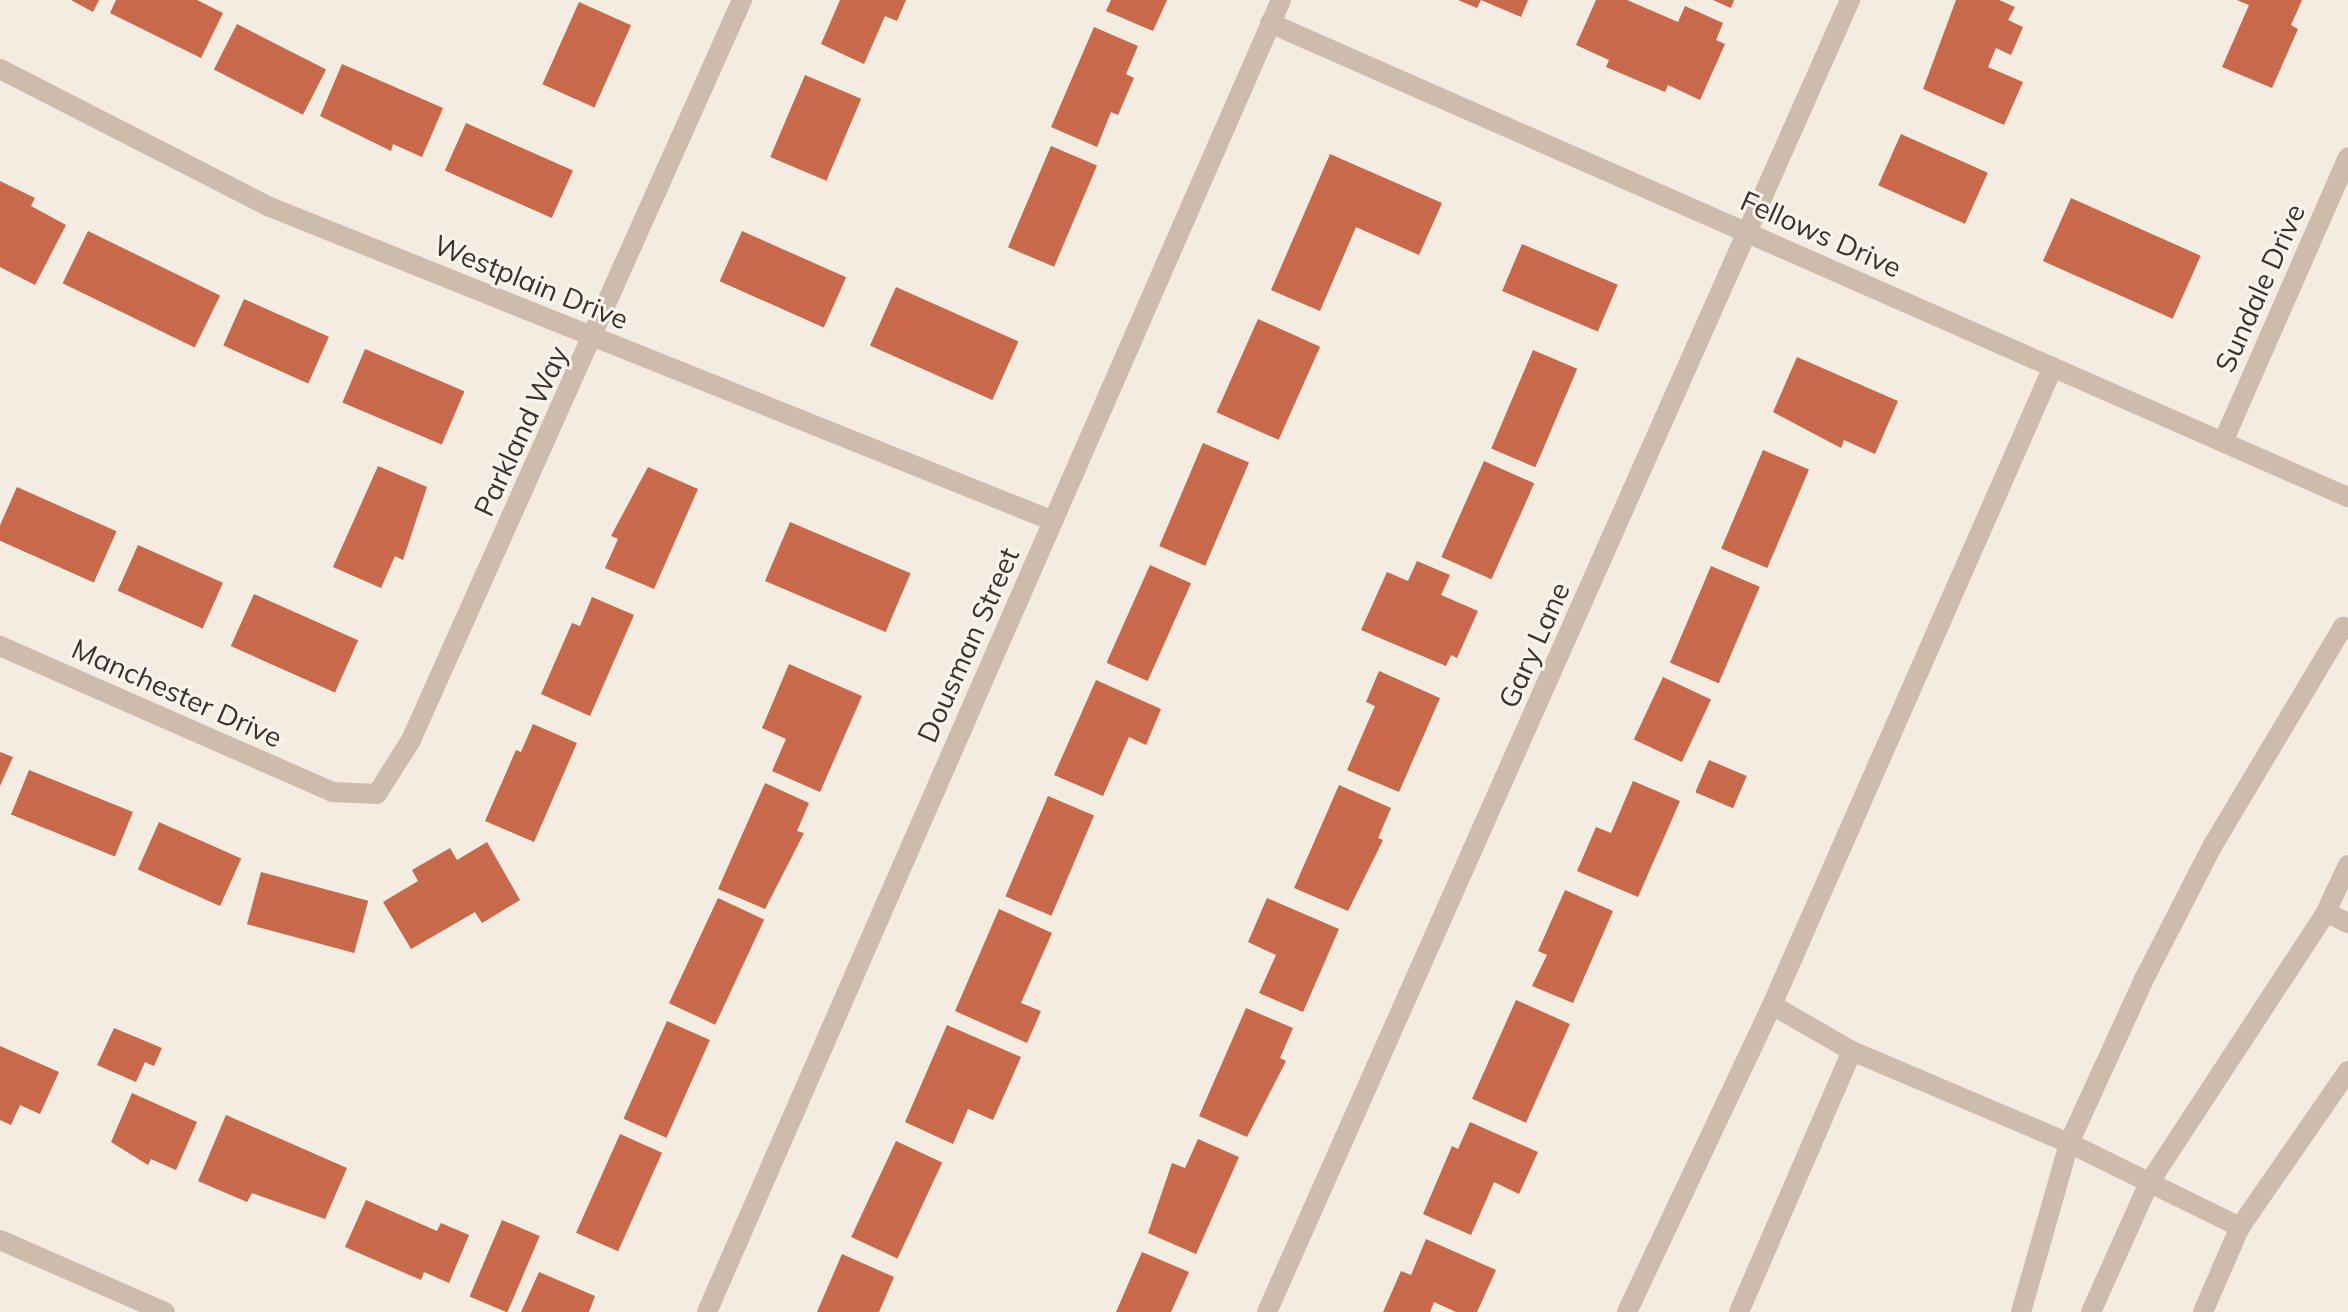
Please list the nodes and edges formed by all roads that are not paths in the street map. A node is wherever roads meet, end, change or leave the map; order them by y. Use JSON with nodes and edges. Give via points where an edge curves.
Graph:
{"nodes":[{"id":1,"x":742,"y":0,"type":"edge"},
{"id":2,"x":1281,"y":0,"type":"edge"},
{"id":3,"x":1850,"y":0,"type":"edge"},
{"id":4,"x":1270,"y":23,"type":"junction"},
{"id":5,"x":0,"y":69,"type":"edge"},
{"id":6,"x":2348,"y":157,"type":"edge"},
{"id":7,"x":1748,"y":233,"type":"junction"},
{"id":8,"x":595,"y":338,"type":"junction"},
{"id":9,"x":2053,"y":367,"type":"junction"},
{"id":10,"x":2223,"y":442,"type":"junction"},
{"id":11,"x":2348,"y":497,"type":"edge"},
{"id":12,"x":1053,"y":521,"type":"junction"},
{"id":13,"x":2348,"y":629,"type":"edge"},
{"id":14,"x":0,"y":646,"type":"edge"},
{"id":15,"x":332,"y":792,"type":"joint"},
{"id":16,"x":2348,"y":865,"type":"edge"},
{"id":17,"x":2326,"y":912,"type":"junction"},
{"id":18,"x":2348,"y":923,"type":"edge"},
{"id":19,"x":1772,"y":1005,"type":"junction"},
{"id":20,"x":1852,"y":1051,"type":"junction"},
{"id":21,"x":2348,"y":1071,"type":"edge"},
{"id":22,"x":2069,"y":1143,"type":"junction"},
{"id":23,"x":2149,"y":1183,"type":"junction"},
{"id":24,"x":2240,"y":1227,"type":"junction"},
{"id":25,"x":0,"y":1240,"type":"edge"},
{"id":26,"x":165,"y":1312,"type":"edge"},
{"id":27,"x":707,"y":1312,"type":"edge"},
{"id":28,"x":1267,"y":1312,"type":"edge"},
{"id":29,"x":1627,"y":1312,"type":"edge"},
{"id":30,"x":1739,"y":1312,"type":"edge"},
{"id":31,"x":2021,"y":1312,"type":"edge"},
{"id":32,"x":2091,"y":1312,"type":"edge"},
{"id":33,"x":2203,"y":1312,"type":"edge"}],
"edges":[{"from":1,"to":8,"type":"street","name":"Parkland Way"},
{"from":2,"to":4,"type":"street","name":"Dousman Street"},
{"from":3,"to":7,"type":"street","name":"Gary Lane"},
{"from":4,"to":7,"type":"street","name":"Fellows Drive"},
{"from":4,"to":12,"type":"street","name":"Dousman Street"},
{"from":5,"to":8,"type":"street","name":"Westplain Drive","via":[[270,207]]},
{"from":6,"to":10,"type":"street","name":"Sundale Drive"},
{"from":7,"to":9,"type":"street","name":"Fellows Drive"},
{"from":7,"to":28,"type":"street","name":"Gary Lane"},
{"from":8,"to":12,"type":"street","name":"Westplain Drive"},
{"from":8,"to":15,"type":"street","name":"Parkland Way","via":[[411,740],[377,794]]},
{"from":9,"to":10,"type":"street","name":"Fellows Drive"},
{"from":9,"to":19,"type":"street"},
{"from":10,"to":11,"type":"street","name":"Fellows Drive"},
{"from":12,"to":27,"type":"street","name":"Dousman Street"},
{"from":13,"to":22,"type":"street","via":[[2343,627],[2213,845]]},
{"from":14,"to":15,"type":"street","name":"Manchester Drive"},
{"from":16,"to":17,"type":"street"},
{"from":17,"to":18,"type":"street"},
{"from":17,"to":23,"type":"street"},
{"from":19,"to":20,"type":"street"},
{"from":19,"to":29,"type":"street"},
{"from":20,"to":22,"type":"street"},
{"from":20,"to":30,"type":"street"},
{"from":21,"to":24,"type":"street"},
{"from":22,"to":23,"type":"street"},
{"from":22,"to":31,"type":"street"},
{"from":23,"to":24,"type":"street"},
{"from":23,"to":32,"type":"street"},
{"from":24,"to":33,"type":"street"},
{"from":25,"to":26,"type":"street"}]}
